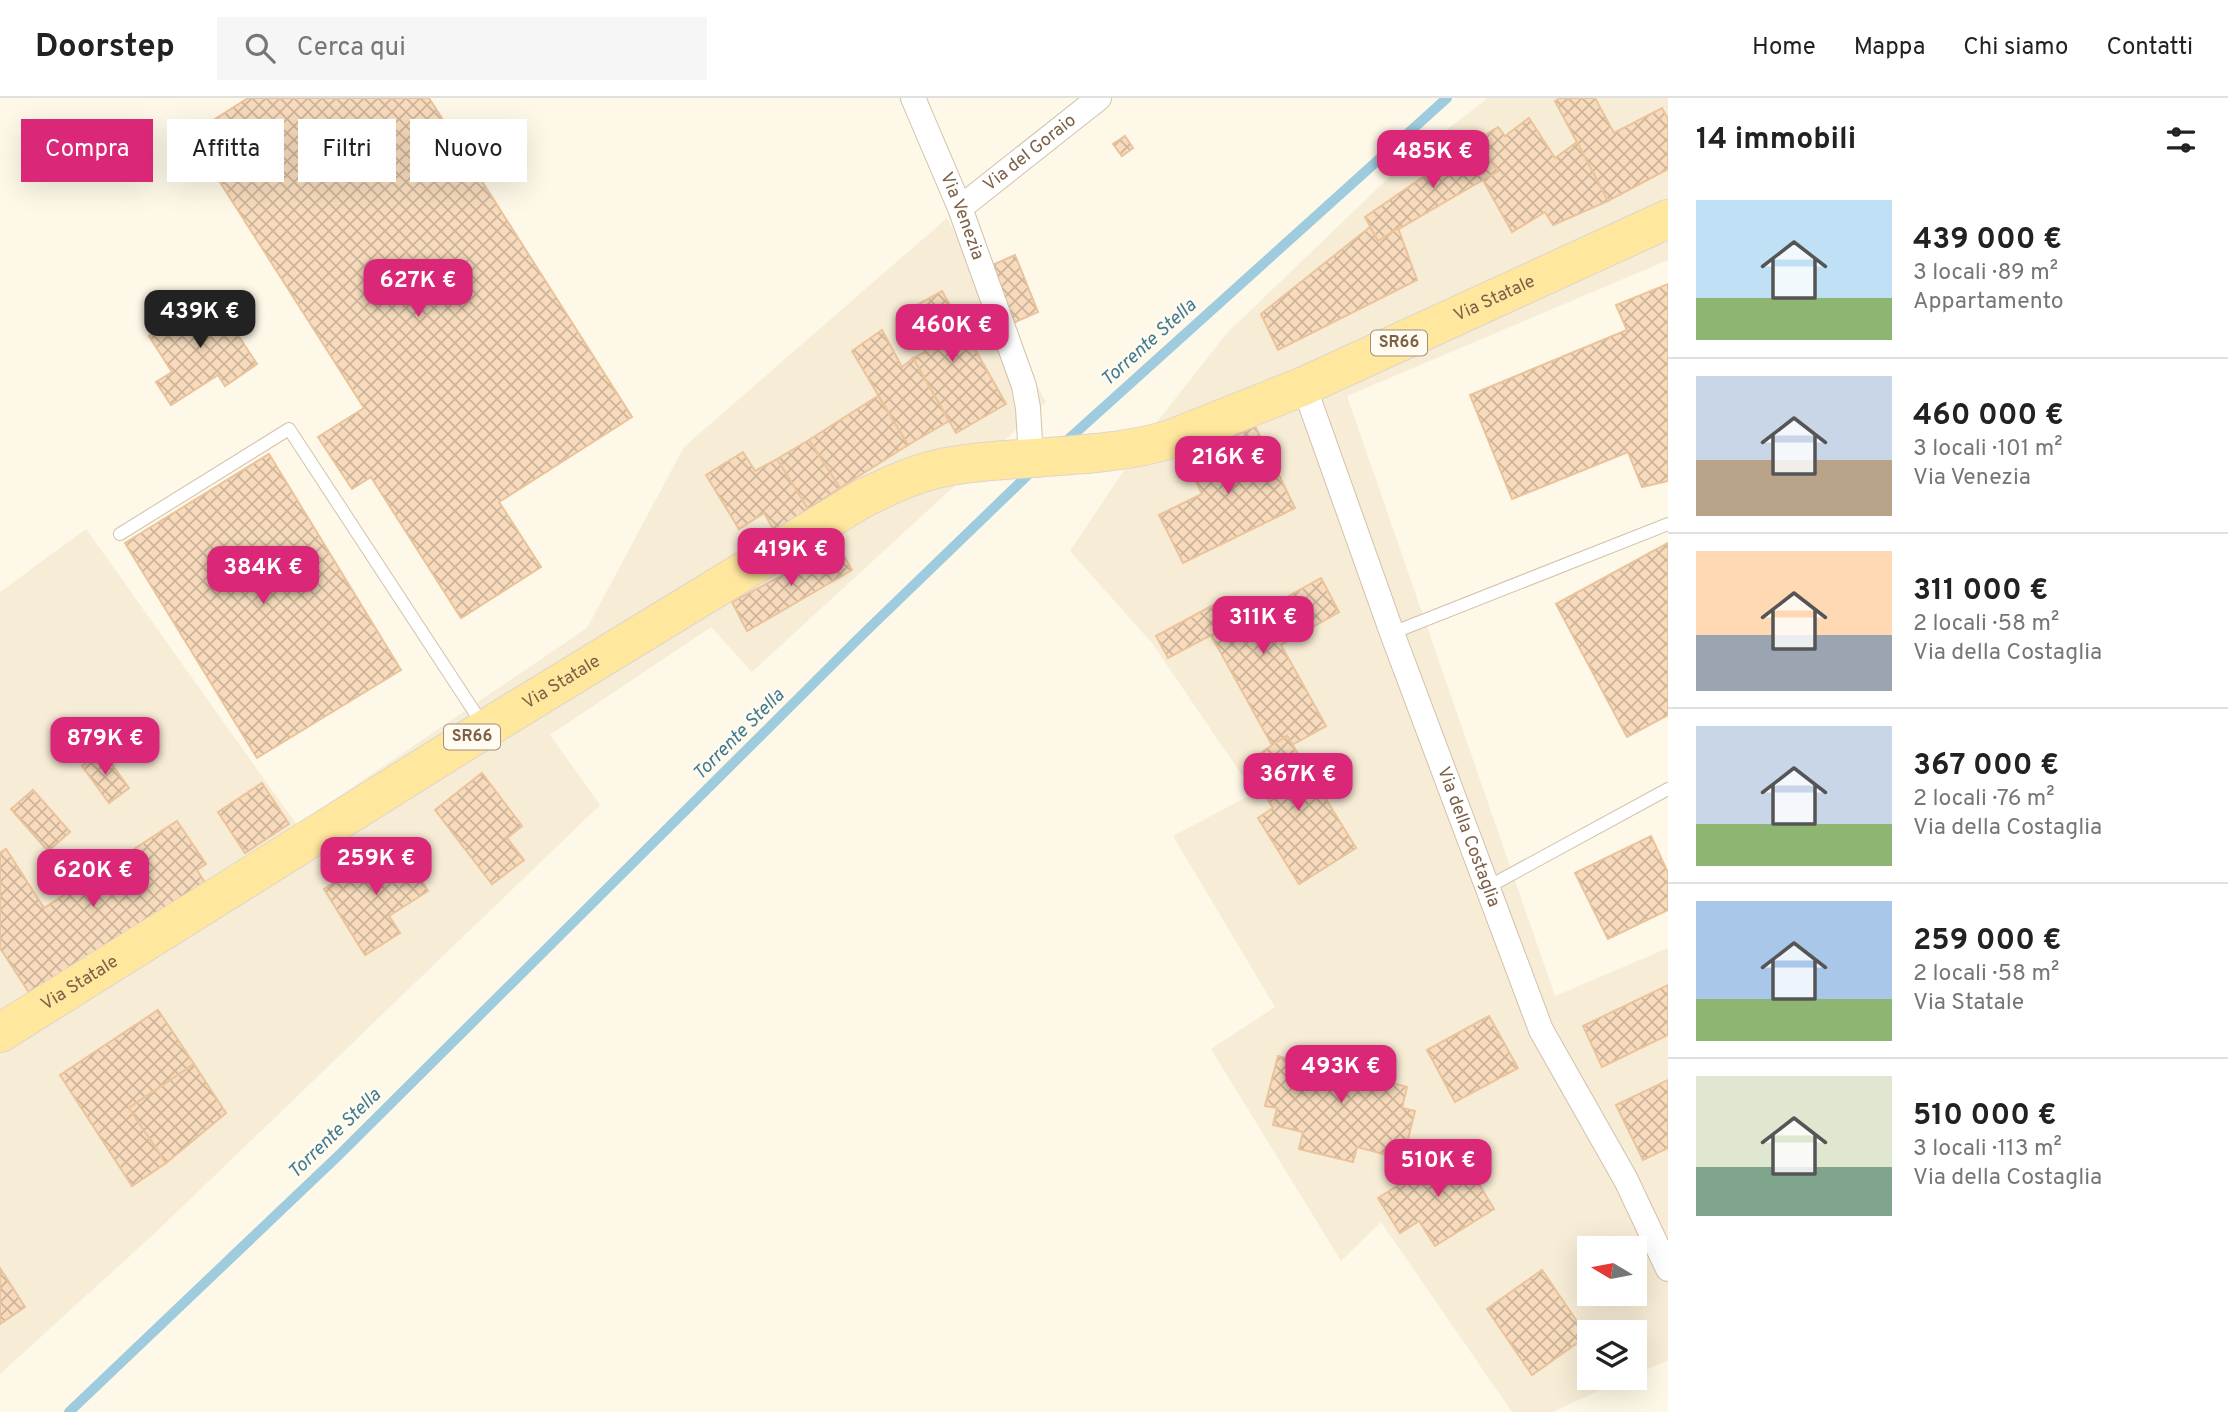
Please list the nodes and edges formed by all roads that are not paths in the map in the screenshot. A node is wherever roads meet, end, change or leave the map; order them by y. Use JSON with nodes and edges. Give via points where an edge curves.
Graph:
{"nodes":[{"id":1,"x":913,"y":98,"type":"edge"},
{"id":2,"x":1099,"y":98,"type":"edge"},
{"id":3,"x":960,"y":208,"type":"junction"},
{"id":4,"x":1668,"y":219,"type":"edge"},
{"id":5,"x":1304,"y":386,"type":"junction"},
{"id":6,"x":1031,"y":458,"type":"junction"},
{"id":7,"x":1668,"y":524,"type":"edge"},
{"id":8,"x":120,"y":534,"type":"dead end"},
{"id":9,"x":1392,"y":633,"type":"junction"},
{"id":10,"x":485,"y":729,"type":"junction"},
{"id":11,"x":1668,"y":789,"type":"edge"},
{"id":12,"x":1488,"y":887,"type":"junction"},
{"id":13,"x":0,"y":1033,"type":"edge"},
{"id":14,"x":1668,"y":1269,"type":"edge"}],
"edges":[{"from":1,"to":3,"type":"street","name":"Via Venezia"},
{"from":2,"to":3,"type":"street","name":"Via del Goraio"},
{"from":3,"to":6,"type":"street","name":"Via Venezia","via":[[1024,386]]},
{"from":4,"to":5,"type":"main road","name":"Via Statale","number":"SR66"},
{"from":5,"to":6,"type":"main road","name":"Via Statale","number":"SR66","via":[[1153,444]]},
{"from":5,"to":9,"type":"street","name":"Via della Costaglia"},
{"from":6,"to":10,"type":"main road","name":"Via Statale","number":"SR66","via":[[956,465],[893,483]]},
{"from":7,"to":9,"type":"lane"},
{"from":8,"to":10,"type":"lane","via":[[289,429]]},
{"from":9,"to":12,"type":"street","name":"Via della Costaglia"},
{"from":10,"to":13,"type":"main road","name":"Via Statale","number":"SR66"},
{"from":11,"to":12,"type":"lane"},
{"from":12,"to":14,"type":"street","name":"Via della Costaglia","via":[[1541,1030],[1626,1180]]}]}
